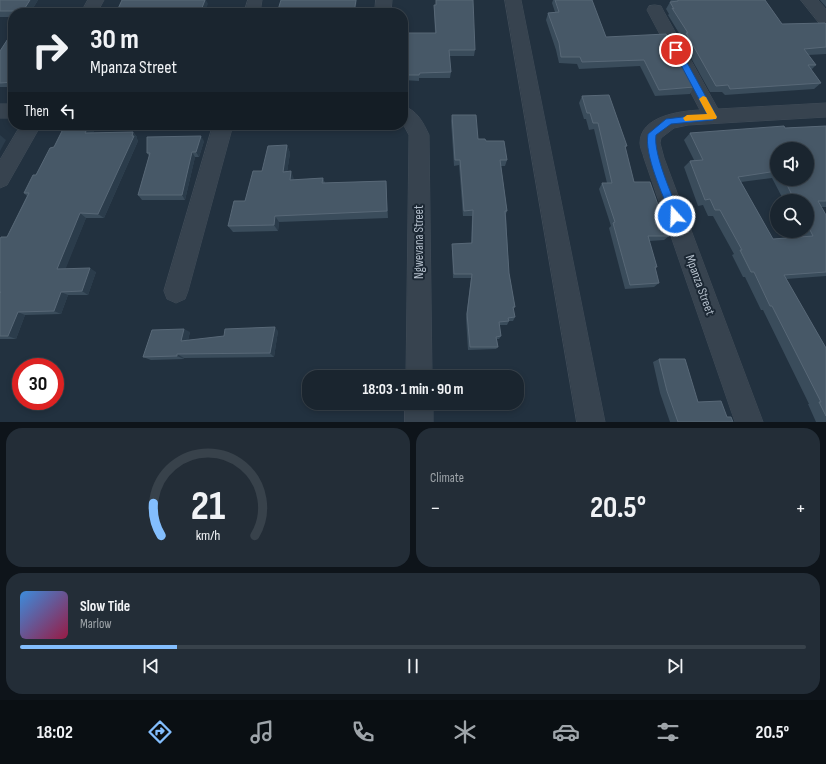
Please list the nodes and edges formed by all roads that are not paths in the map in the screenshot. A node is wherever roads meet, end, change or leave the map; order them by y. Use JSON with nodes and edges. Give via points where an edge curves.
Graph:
{"nodes":[{"id":1,"x":513,"y":0,"type":"edge"},
{"id":2,"x":809,"y":0,"type":"edge"},
{"id":3,"x":655,"y":10,"type":"dead end"},
{"id":4,"x":826,"y":20,"type":"edge"},
{"id":5,"x":826,"y":110,"type":"edge"},
{"id":6,"x":408,"y":117,"type":"edge"},
{"id":7,"x":713,"y":117,"type":"junction"},
{"id":8,"x":28,"y":130,"type":"edge"},
{"id":9,"x":222,"y":130,"type":"edge"},
{"id":10,"x":0,"y":179,"type":"edge"},
{"id":11,"x":176,"y":292,"type":"dead end"},
{"id":12,"x":419,"y":370,"type":"edge"},
{"id":13,"x":419,"y":410,"type":"edge"},
{"id":14,"x":419,"y":422,"type":"edge"},
{"id":15,"x":591,"y":422,"type":"edge"},
{"id":16,"x":749,"y":422,"type":"edge"}],
"edges":[{"from":1,"to":15,"type":"street"},
{"from":2,"to":4,"type":"street"},
{"from":3,"to":7,"type":"street"},
{"from":5,"to":7,"type":"street","name":"Mpanza Street"},
{"from":6,"to":12,"type":"street","name":"Ngwevana Street","via":[[419,135]]},
{"from":7,"to":16,"type":"street","name":"Mpanza Street","via":[[669,121],[652,134],[650,142]]},
{"from":8,"to":10,"type":"street"},
{"from":9,"to":11,"type":"street"},
{"from":13,"to":14,"type":"street"}]}
